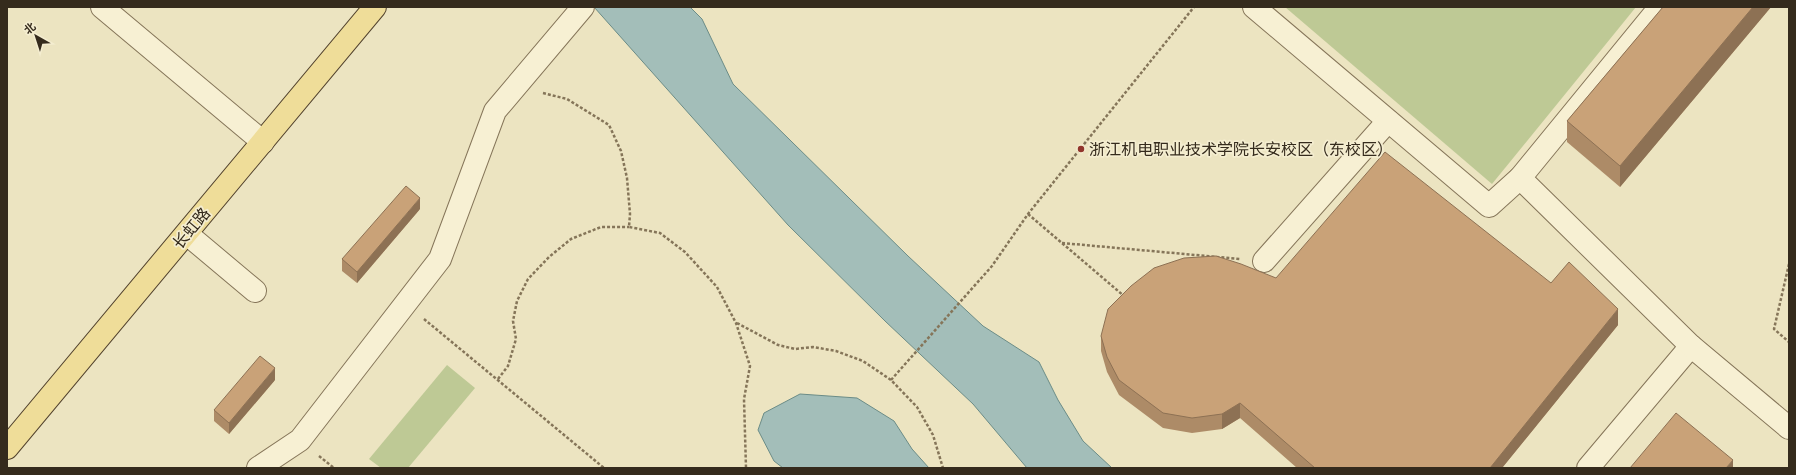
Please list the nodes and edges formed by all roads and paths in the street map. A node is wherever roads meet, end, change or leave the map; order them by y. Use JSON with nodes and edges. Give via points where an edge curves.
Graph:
{"nodes":[{"id":1,"x":102,"y":7,"type":"edge"},
{"id":2,"x":375,"y":7,"type":"edge"},
{"id":3,"x":583,"y":7,"type":"edge"},
{"id":4,"x":1194,"y":7,"type":"edge"},
{"id":5,"x":1254,"y":7,"type":"edge"},
{"id":6,"x":1660,"y":7,"type":"edge"},
{"id":7,"x":517,"y":86,"type":"junction"},
{"id":8,"x":1388,"y":121,"type":"junction"},
{"id":9,"x":263,"y":142,"type":"junction"},
{"id":10,"x":1520,"y":178,"type":"junction"},
{"id":11,"x":1028,"y":214,"type":"junction"},
{"id":12,"x":629,"y":227,"type":"junction"},
{"id":13,"x":187,"y":234,"type":"junction"},
{"id":14,"x":1062,"y":243,"type":"junction"},
{"id":15,"x":1264,"y":261,"type":"joint"},
{"id":16,"x":1789,"y":264,"type":"edge"},
{"id":17,"x":255,"y":291,"type":"dead end"},
{"id":18,"x":1125,"y":297,"type":"edge"},
{"id":19,"x":406,"y":303,"type":"junction"},
{"id":20,"x":736,"y":323,"type":"junction"},
{"id":21,"x":1789,"y":342,"type":"edge"},
{"id":22,"x":1691,"y":346,"type":"junction"},
{"id":23,"x":498,"y":379,"type":"junction"},
{"id":24,"x":891,"y":379,"type":"junction"},
{"id":25,"x":1789,"y":428,"type":"edge"},
{"id":26,"x":7,"y":448,"type":"edge"},
{"id":27,"x":258,"y":468,"type":"edge"},
{"id":28,"x":604,"y":468,"type":"edge"},
{"id":29,"x":746,"y":468,"type":"edge"},
{"id":30,"x":943,"y":468,"type":"edge"},
{"id":31,"x":1588,"y":468,"type":"edge"}],
"edges":[{"from":1,"to":9,"type":"street"},
{"from":2,"to":9,"type":"main road","name":"长虹路"},
{"from":3,"to":7,"type":"street"},
{"from":4,"to":11,"type":"path"},
{"from":5,"to":8,"type":"street"},
{"from":6,"to":10,"type":"street"},
{"from":7,"to":12,"type":"path","via":[[567,99],[609,125],[621,151],[627,178]]},
{"from":7,"to":19,"type":"street","via":[[495,112],[440,259]]},
{"from":8,"to":10,"type":"street","via":[[1489,206]]},
{"from":8,"to":15,"type":"street"},
{"from":9,"to":13,"type":"main road","name":"长虹路"},
{"from":10,"to":22,"type":"street"},
{"from":11,"to":14,"type":"path"},
{"from":11,"to":24,"type":"path","via":[[992,266]]},
{"from":12,"to":20,"type":"path","via":[[660,233],[685,252],[717,287]]},
{"from":12,"to":23,"type":"path","via":[[601,227],[571,239],[528,279],[517,301],[513,320],[516,339],[508,366]]},
{"from":13,"to":17,"type":"street"},
{"from":13,"to":26,"type":"main road","name":"长虹路"},
{"from":14,"to":15,"type":"path"},
{"from":14,"to":18,"type":"path"},
{"from":16,"to":21,"type":"path","via":[[1774,329]]},
{"from":19,"to":23,"type":"path"},
{"from":19,"to":27,"type":"street","via":[[300,440]]},
{"from":20,"to":24,"type":"path","via":[[778,345],[795,349],[813,347],[836,351],[863,361]]},
{"from":20,"to":29,"type":"path","via":[[750,366],[744,399]]},
{"from":22,"to":25,"type":"street"},
{"from":22,"to":31,"type":"street"},
{"from":23,"to":28,"type":"path"},
{"from":24,"to":30,"type":"path","via":[[917,407],[933,435]]}]}
